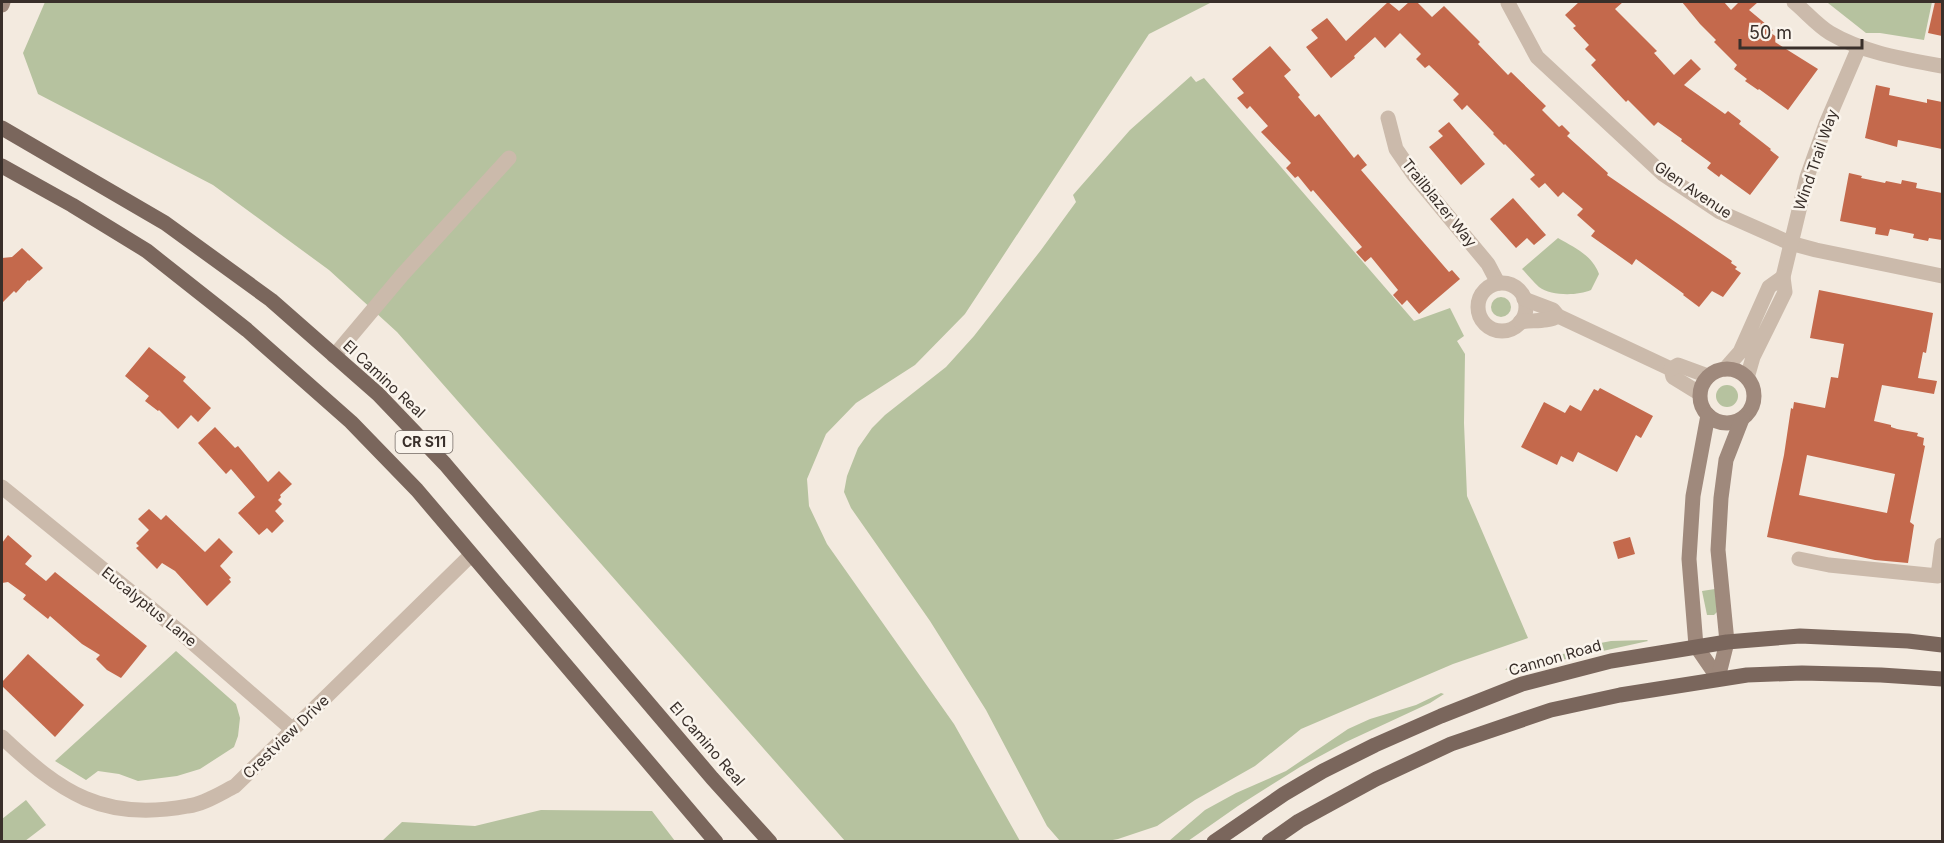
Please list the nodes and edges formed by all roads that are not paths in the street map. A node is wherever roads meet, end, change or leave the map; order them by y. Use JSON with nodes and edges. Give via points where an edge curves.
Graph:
{"nodes":[{"id":1,"x":1794,"y":2,"type":"edge"},
{"id":2,"x":1508,"y":3,"type":"dead end"},
{"id":3,"x":1859,"y":47,"type":"junction"},
{"id":4,"x":1942,"y":66,"type":"edge"},
{"id":5,"x":1388,"y":118,"type":"dead end"},
{"id":6,"x":2,"y":128,"type":"edge"},
{"id":7,"x":509,"y":158,"type":"dead end"},
{"id":8,"x":2,"y":166,"type":"edge"},
{"id":9,"x":1790,"y":243,"type":"junction"},
{"id":10,"x":1942,"y":276,"type":"edge"},
{"id":11,"x":1783,"y":277,"type":"junction"},
{"id":12,"x":1498,"y":283,"type":"junction"},
{"id":13,"x":1524,"y":299,"type":"junction"},
{"id":14,"x":1558,"y":316,"type":"junction"},
{"id":15,"x":1520,"y":322,"type":"junction"},
{"id":16,"x":334,"y":356,"type":"junction"},
{"id":17,"x":1671,"y":369,"type":"junction"},
{"id":18,"x":1725,"y":369,"type":"junction"},
{"id":19,"x":1708,"y":376,"type":"junction"},
{"id":20,"x":1747,"y":378,"type":"junction"},
{"id":21,"x":1699,"y":393,"type":"junction"},
{"id":22,"x":1708,"y":415,"type":"junction"},
{"id":23,"x":1742,"y":419,"type":"junction"},
{"id":24,"x":2,"y":487,"type":"edge"},
{"id":25,"x":1942,"y":545,"type":"edge"},
{"id":26,"x":471,"y":555,"type":"junction"},
{"id":27,"x":1799,"y":559,"type":"dead end"},
{"id":28,"x":1940,"y":577,"type":"edge"},
{"id":29,"x":1727,"y":642,"type":"junction"},
{"id":30,"x":1942,"y":645,"type":"edge"},
{"id":31,"x":1696,"y":646,"type":"junction"},
{"id":32,"x":1718,"y":678,"type":"junction"},
{"id":33,"x":1942,"y":679,"type":"edge"},
{"id":34,"x":293,"y":730,"type":"junction"},
{"id":35,"x":2,"y":737,"type":"edge"},
{"id":36,"x":716,"y":842,"type":"edge"},
{"id":37,"x":770,"y":842,"type":"edge"},
{"id":38,"x":1214,"y":842,"type":"edge"},
{"id":39,"x":1269,"y":842,"type":"edge"}],
"edges":[{"from":1,"to":3,"type":"street","via":[[1828,32]]},
{"from":2,"to":9,"type":"street","name":"Glen Avenue","via":[[1537,57],[1663,174],[1720,212]]},
{"from":3,"to":4,"type":"street"},
{"from":3,"to":9,"type":"street","name":"Wind Trail Way","via":[[1811,166]]},
{"from":5,"to":12,"type":"street","name":"Trailblazer Way","via":[[1396,148],[1488,264]]},
{"from":6,"to":16,"type":"main road","name":"El Camino Real","number":"CR S11","via":[[165,223],[271,300]]},
{"from":7,"to":16,"type":"street","via":[[402,274]]},
{"from":8,"to":26,"type":"main road","number":"CR S11","via":[[147,251],[247,330],[351,422],[417,490]]},
{"from":9,"to":10,"type":"street","name":"Glen Avenue"},
{"from":9,"to":11,"type":"street","name":"Wind Trail Way"},
{"from":11,"to":18,"type":"street","name":"Wind Trail Way","via":[[1769,287],[1740,352]]},
{"from":11,"to":20,"type":"street","name":"Wind Trail Way","via":[[1785,292]]},
{"from":12,"to":13,"type":"street","via":[[1517,288]]},
{"from":12,"to":15,"type":"street","via":[[1480,296],[1481,318],[1498,330]]},
{"from":13,"to":14,"type":"street","via":[[1553,310]]},
{"from":13,"to":15,"type":"street"},
{"from":14,"to":15,"type":"street"},
{"from":14,"to":17,"type":"street"},
{"from":16,"to":37,"type":"main road","name":"El Camino Real","number":"CR S11","via":[[378,394],[446,464]]},
{"from":17,"to":19,"type":"street","via":[[1678,365]]},
{"from":17,"to":21,"type":"street","via":[[1672,377]]},
{"from":18,"to":19,"type":"street"},
{"from":18,"to":20,"type":"street"},
{"from":19,"to":21,"type":"street"},
{"from":20,"to":23,"type":"street","name":"Wind Trail Way","via":[[1755,395]]},
{"from":21,"to":22,"type":"street"},
{"from":22,"to":23,"type":"street","via":[[1724,423]]},
{"from":22,"to":31,"type":"street","via":[[1693,496],[1689,559]]},
{"from":23,"to":29,"type":"street","name":"Wind Trail Way","via":[[1726,460],[1720,508],[1718,550]]},
{"from":24,"to":34,"type":"street","name":"Eucalyptus Lane"},
{"from":25,"to":28,"type":"street"},
{"from":26,"to":34,"type":"street","name":"Crestview Drive"},
{"from":26,"to":36,"type":"main road","number":"CR S11"},
{"from":27,"to":28,"type":"street"},
{"from":29,"to":30,"type":"main road","name":"Cannon Road","via":[[1800,636]]},
{"from":29,"to":31,"type":"main road","name":"Cannon Road"},
{"from":29,"to":32,"type":"street","name":"Wind Trail Way"},
{"from":31,"to":32,"type":"street"},
{"from":31,"to":38,"type":"main road","name":"Cannon Road","via":[[1611,661],[1522,684],[1441,716],[1323,771]]},
{"from":32,"to":33,"type":"main road","via":[[1802,673]]},
{"from":32,"to":39,"type":"main road","via":[[1551,710],[1451,744],[1366,784]]},
{"from":34,"to":35,"type":"street","name":"Crestview Drive","via":[[235,786],[190,806],[140,810],[115,809],[83,799],[53,782]]}]}
